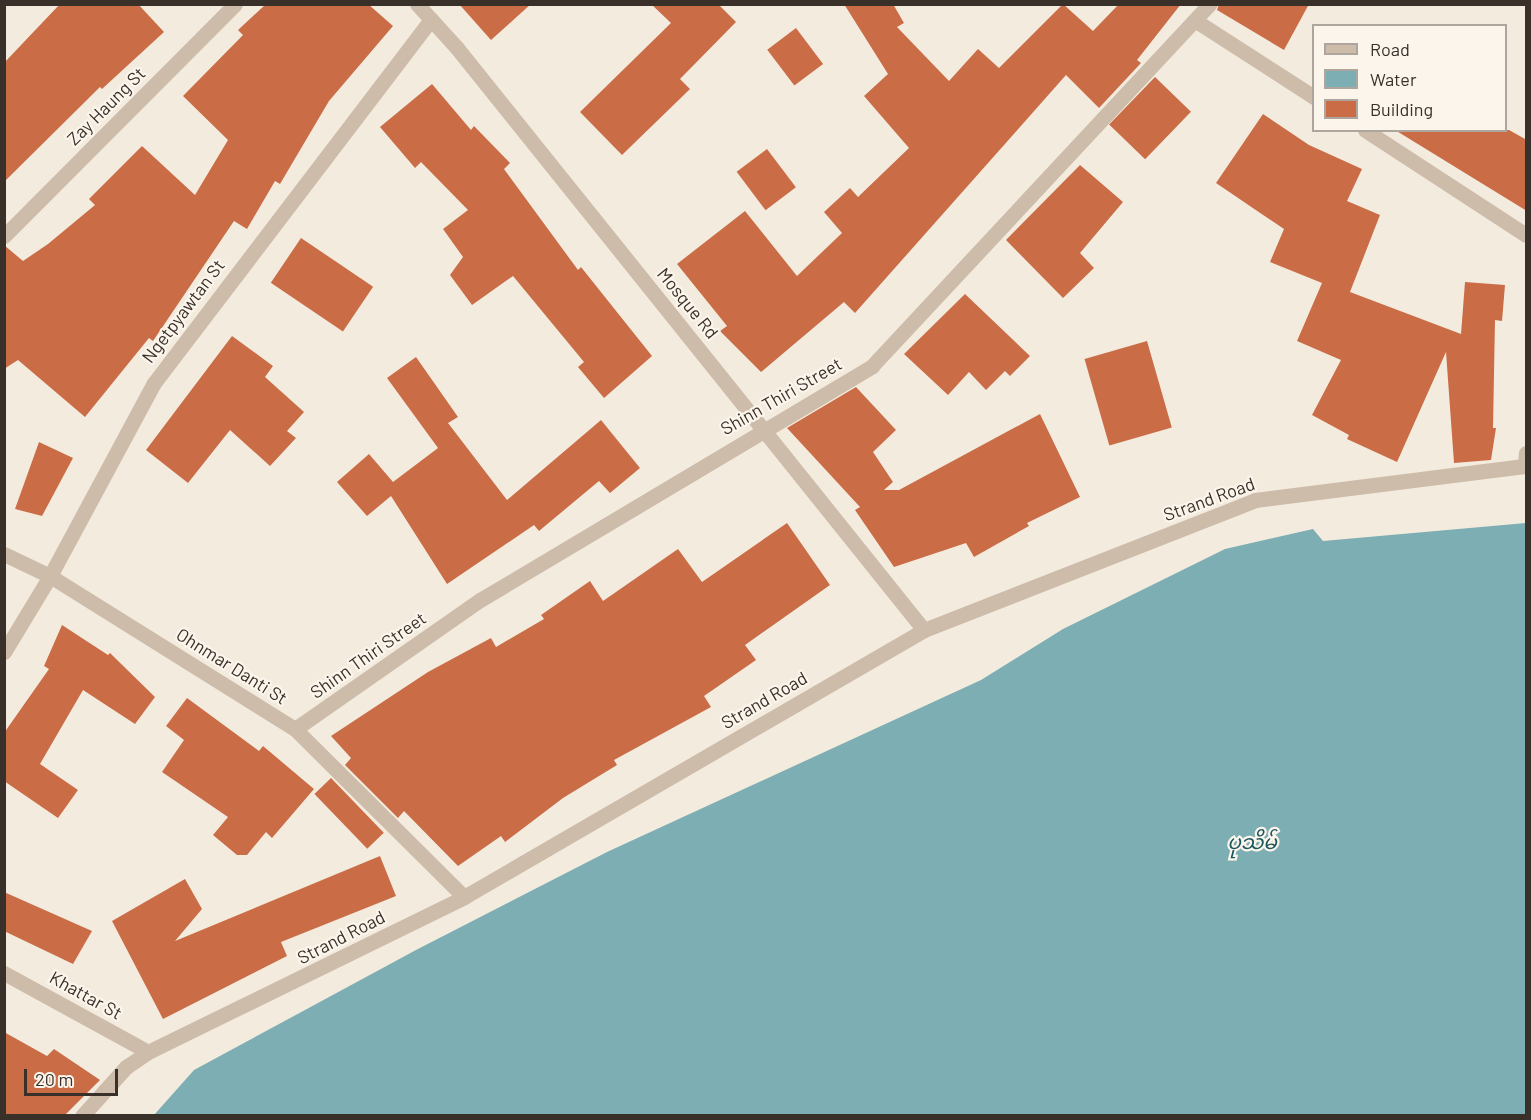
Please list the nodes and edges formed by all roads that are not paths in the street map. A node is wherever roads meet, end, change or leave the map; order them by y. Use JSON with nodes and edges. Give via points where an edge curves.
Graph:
{"nodes":[{"id":1,"x":235,"y":4,"type":"edge"},
{"id":2,"x":417,"y":4,"type":"edge"},
{"id":3,"x":1209,"y":4,"type":"edge"},
{"id":4,"x":431,"y":19,"type":"junction"},
{"id":5,"x":1196,"y":21,"type":"junction"},
{"id":6,"x":1312,"y":96,"type":"edge"},
{"id":7,"x":1368,"y":132,"type":"edge"},
{"id":8,"x":1527,"y":235,"type":"edge"},
{"id":9,"x":4,"y":236,"type":"edge"},
{"id":10,"x":764,"y":428,"type":"junction"},
{"id":11,"x":1526,"y":461,"type":"edge"},
{"id":12,"x":4,"y":554,"type":"edge"},
{"id":13,"x":50,"y":576,"type":"junction"},
{"id":14,"x":924,"y":630,"type":"junction"},
{"id":15,"x":4,"y":652,"type":"edge"},
{"id":16,"x":295,"y":729,"type":"junction"},
{"id":17,"x":464,"y":897,"type":"junction"},
{"id":18,"x":4,"y":973,"type":"edge"},
{"id":19,"x":148,"y":1052,"type":"junction"},
{"id":20,"x":82,"y":1116,"type":"edge"}],
"edges":[{"from":1,"to":9,"type":"street","name":"Zay Haung St"},
{"from":2,"to":4,"type":"street","name":"Mosque Rd"},
{"from":3,"to":5,"type":"street","name":"Shinn Thiri Street"},
{"from":4,"to":10,"type":"street","name":"Mosque Rd"},
{"from":4,"to":13,"type":"street","name":"Ngetpyawtan St","via":[[154,383]]},
{"from":5,"to":6,"type":"street"},
{"from":5,"to":10,"type":"street","name":"Shinn Thiri Street","via":[[872,366]]},
{"from":7,"to":8,"type":"street"},
{"from":10,"to":14,"type":"street","name":"Mosque Rd"},
{"from":10,"to":16,"type":"street","name":"Shinn Thiri Street","via":[[480,600]]},
{"from":11,"to":14,"type":"street","name":"Strand Road","via":[[1255,500]]},
{"from":12,"to":13,"type":"street","name":"Ohnmar Danti St"},
{"from":13,"to":15,"type":"street","name":"Ngetpyawtan St"},
{"from":13,"to":16,"type":"street","name":"Ohnmar Danti St"},
{"from":14,"to":17,"type":"street","name":"Strand Road"},
{"from":16,"to":17,"type":"street","name":"Ohnmar Danti St"},
{"from":17,"to":19,"type":"street","name":"Strand Road"},
{"from":18,"to":19,"type":"street","name":"Khattar St"},
{"from":19,"to":20,"type":"street","name":"Strand Road","via":[[126,1067]]}]}
